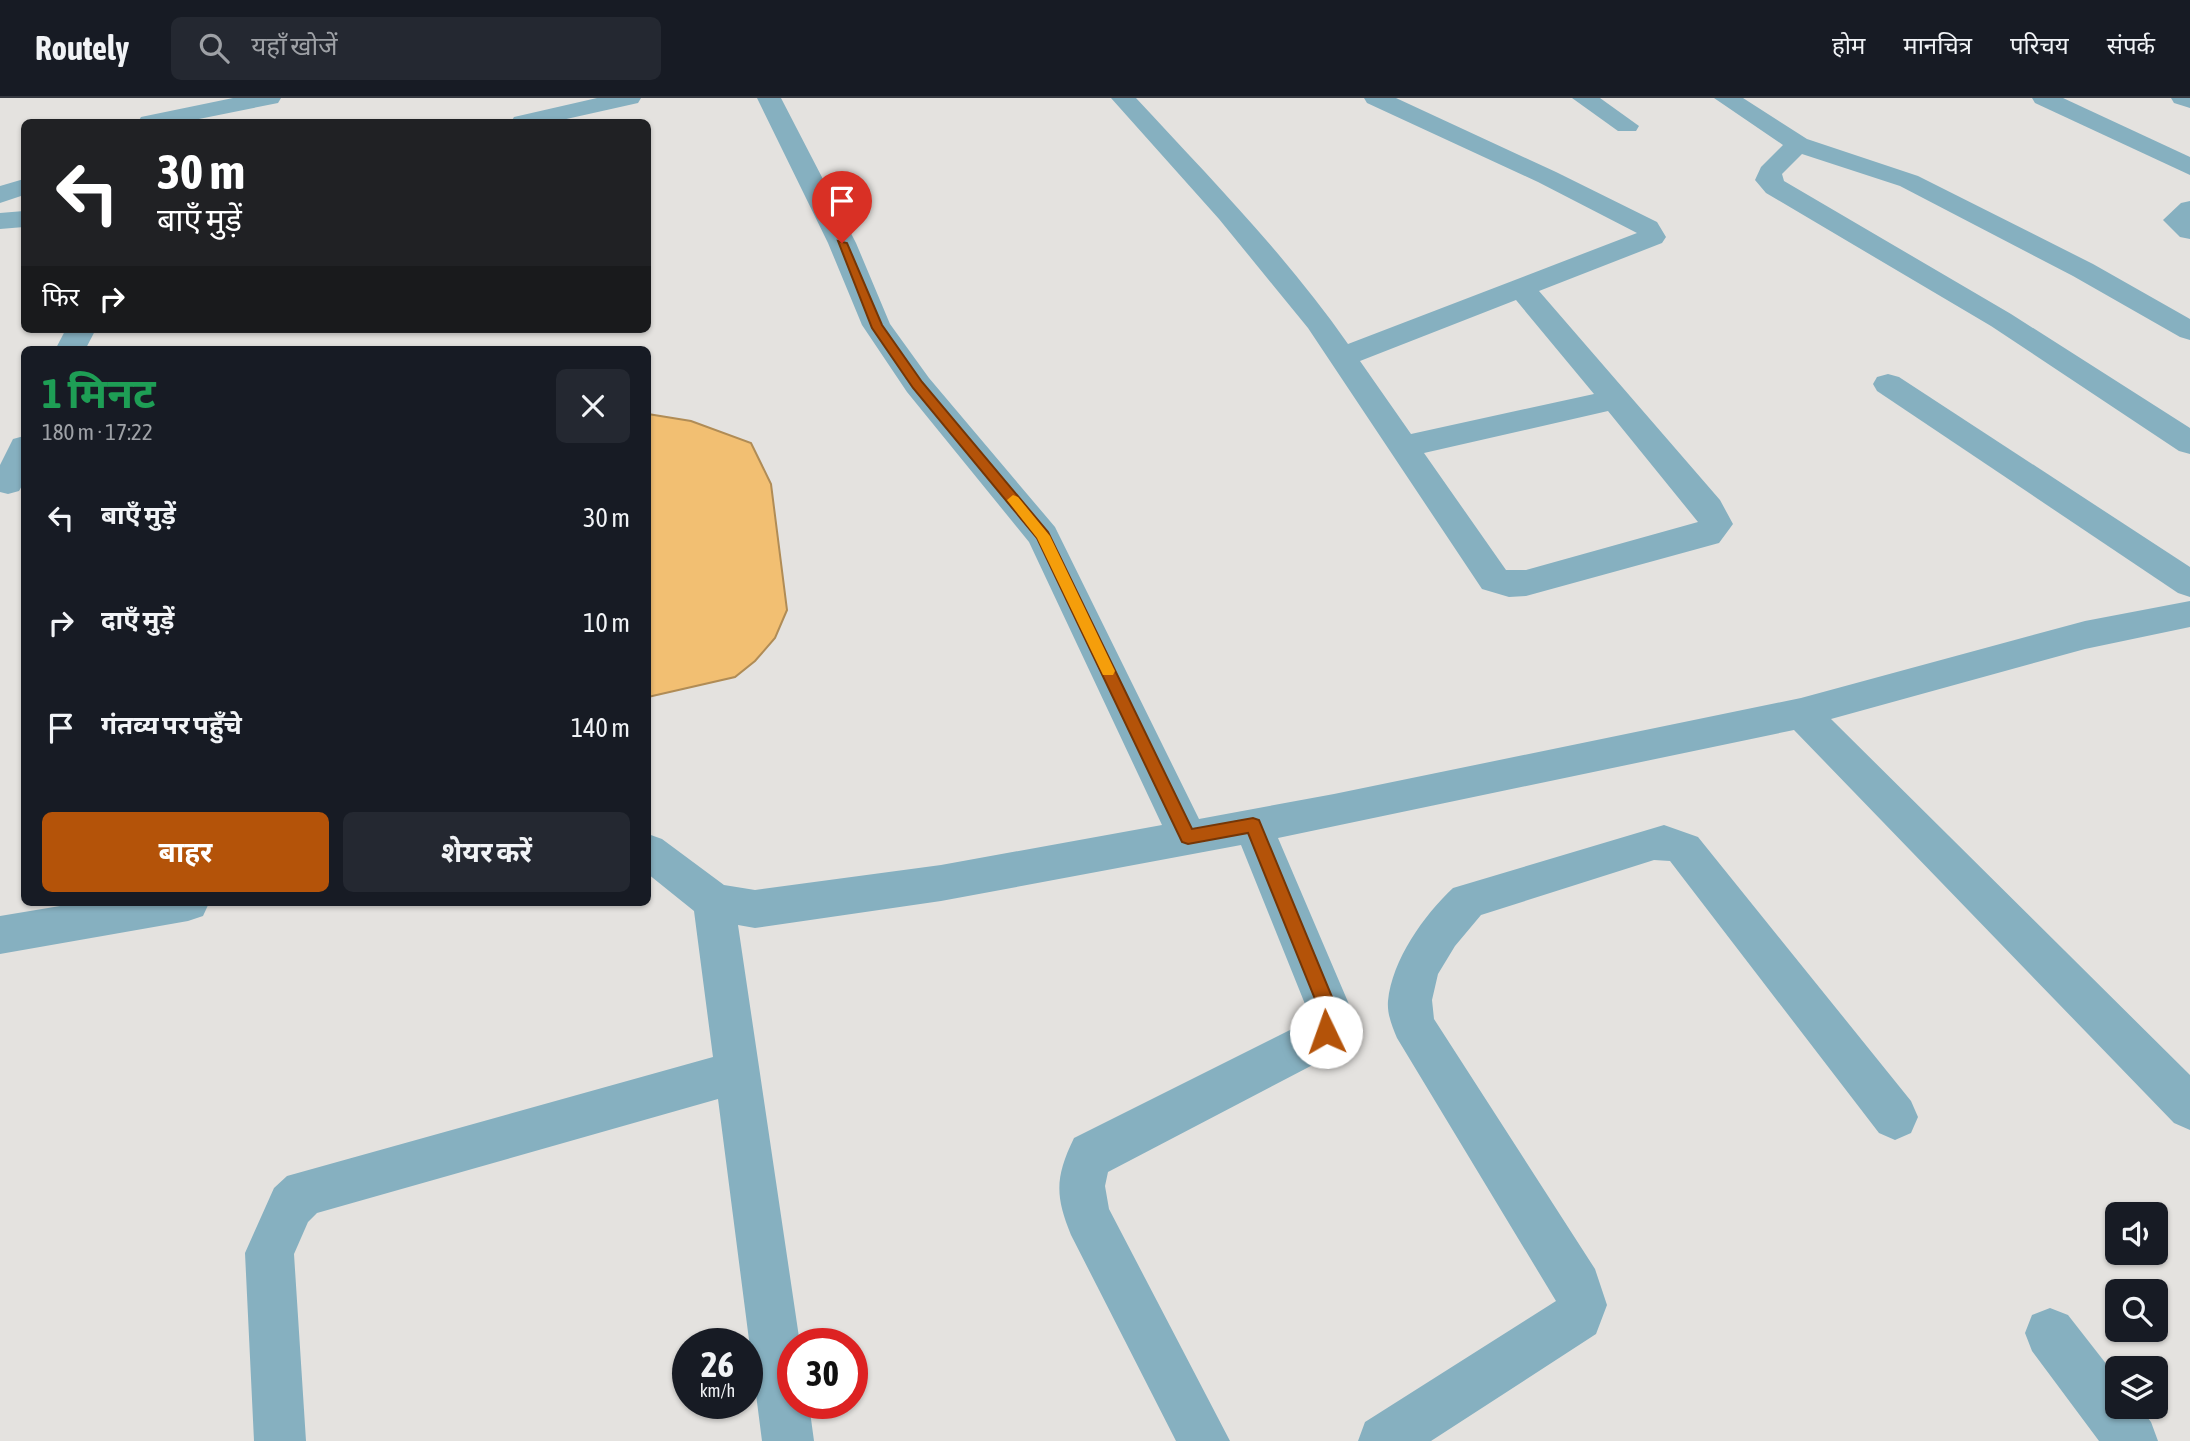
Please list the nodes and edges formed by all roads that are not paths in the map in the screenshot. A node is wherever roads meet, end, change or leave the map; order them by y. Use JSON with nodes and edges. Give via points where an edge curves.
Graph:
{"nodes":[{"id":1,"x":269,"y":98,"type":"edge"},
{"id":2,"x":629,"y":98,"type":"edge"},
{"id":3,"x":768,"y":98,"type":"edge"},
{"id":4,"x":1123,"y":98,"type":"edge"},
{"id":5,"x":1376,"y":98,"type":"edge"},
{"id":6,"x":1584,"y":98,"type":"edge"},
{"id":7,"x":1726,"y":98,"type":"edge"},
{"id":8,"x":2044,"y":98,"type":"edge"},
{"id":9,"x":2183,"y":98,"type":"edge"},
{"id":10,"x":2190,"y":101,"type":"edge"},
{"id":11,"x":165,"y":119,"type":"edge"},
{"id":12,"x":536,"y":119,"type":"edge"},
{"id":13,"x":1627,"y":126,"type":"dead end"},
{"id":14,"x":1798,"y":144,"type":"junction"},
{"id":15,"x":2190,"y":167,"type":"edge"},
{"id":16,"x":21,"y":188,"type":"edge"},
{"id":17,"x":0,"y":195,"type":"edge"},
{"id":18,"x":2190,"y":209,"type":"edge"},
{"id":19,"x":21,"y":219,"type":"edge"},
{"id":20,"x":0,"y":221,"type":"edge"},
{"id":21,"x":2190,"y":231,"type":"edge"},
{"id":22,"x":1521,"y":288,"type":"junction"},
{"id":23,"x":2190,"y":331,"type":"edge"},
{"id":24,"x":1341,"y":357,"type":"junction"},
{"id":25,"x":1888,"y":384,"type":"dead end"},
{"id":26,"x":1615,"y":399,"type":"junction"},
{"id":27,"x":2190,"y":443,"type":"edge"},
{"id":28,"x":1402,"y":447,"type":"junction"},
{"id":29,"x":21,"y":454,"type":"edge"},
{"id":30,"x":8,"y":483,"type":"dead end"},
{"id":31,"x":2190,"y":584,"type":"edge"},
{"id":32,"x":2190,"y":614,"type":"edge"},
{"id":33,"x":1801,"y":713,"type":"junction"},
{"id":34,"x":1253,"y":825,"type":"junction"},
{"id":35,"x":1188,"y":837,"type":"junction"},
{"id":36,"x":651,"y":853,"type":"edge"},
{"id":37,"x":714,"y":902,"type":"junction"},
{"id":38,"x":155,"y":906,"type":"edge"},
{"id":39,"x":89,"y":912,"type":"edge"},
{"id":40,"x":0,"y":935,"type":"edge"},
{"id":41,"x":737,"y":1072,"type":"junction"},
{"id":42,"x":2190,"y":1107,"type":"edge"},
{"id":43,"x":1895,"y":1116,"type":"dead end"},
{"id":44,"x":2050,"y":1333,"type":"dead end"},
{"id":45,"x":279,"y":1441,"type":"edge"},
{"id":46,"x":788,"y":1441,"type":"edge"},
{"id":47,"x":1204,"y":1441,"type":"edge"},
{"id":48,"x":1384,"y":1441,"type":"edge"},
{"id":49,"x":2132,"y":1441,"type":"edge"}],
"edges":[{"from":1,"to":11,"type":"street"},
{"from":2,"to":12,"type":"street"},
{"from":3,"to":35,"type":"street","via":[[842,243],[876,325],[918,385],[1043,536]]},
{"from":4,"to":24,"type":"street","via":[[1228,213],[1318,322]]},
{"from":5,"to":22,"type":"street","via":[[1547,177],[1653,235]]},
{"from":6,"to":13,"type":"street"},
{"from":7,"to":14,"type":"street"},
{"from":8,"to":15,"type":"street"},
{"from":9,"to":10,"type":"street"},
{"from":14,"to":23,"type":"street","via":[[1909,181]]},
{"from":14,"to":27,"type":"street","via":[[1770,172],[1768,180],[1775,187],[2001,320]]},
{"from":16,"to":17,"type":"street"},
{"from":18,"to":21,"type":"street","via":[[2176,220]]},
{"from":19,"to":20,"type":"street"},
{"from":22,"to":24,"type":"street"},
{"from":22,"to":26,"type":"street"},
{"from":24,"to":28,"type":"street"},
{"from":25,"to":31,"type":"street"},
{"from":26,"to":28,"type":"street"},
{"from":26,"to":28,"type":"street","via":[[1708,508],[1716,524],[1707,534],[1526,583],[1494,580]]},
{"from":29,"to":30,"type":"street"},
{"from":32,"to":33,"type":"street","via":[[2085,635]]},
{"from":33,"to":34,"type":"street"},
{"from":33,"to":42,"type":"street"},
{"from":34,"to":35,"type":"street"},
{"from":34,"to":47,"type":"street","via":[[1331,1024],[1312,1042],[1091,1155],[1079,1191],[1088,1218]]},
{"from":35,"to":37,"type":"street","via":[[941,883],[755,909]]},
{"from":36,"to":37,"type":"street"},
{"from":37,"to":41,"type":"street"},
{"from":38,"to":39,"type":"street"},
{"from":39,"to":40,"type":"street"},
{"from":41,"to":45,"type":"street","via":[[304,1193],[291,1205],[269,1253]]},
{"from":41,"to":46,"type":"street"},
{"from":43,"to":48,"type":"street","via":[[1684,849],[1664,842],[1637,847],[1468,901],[1456,910],[1418,970],[1410,1002],[1412,1020],[1419,1038],[1577,1287],[1582,1305],[1578,1317]]},
{"from":44,"to":49,"type":"street"}]}
